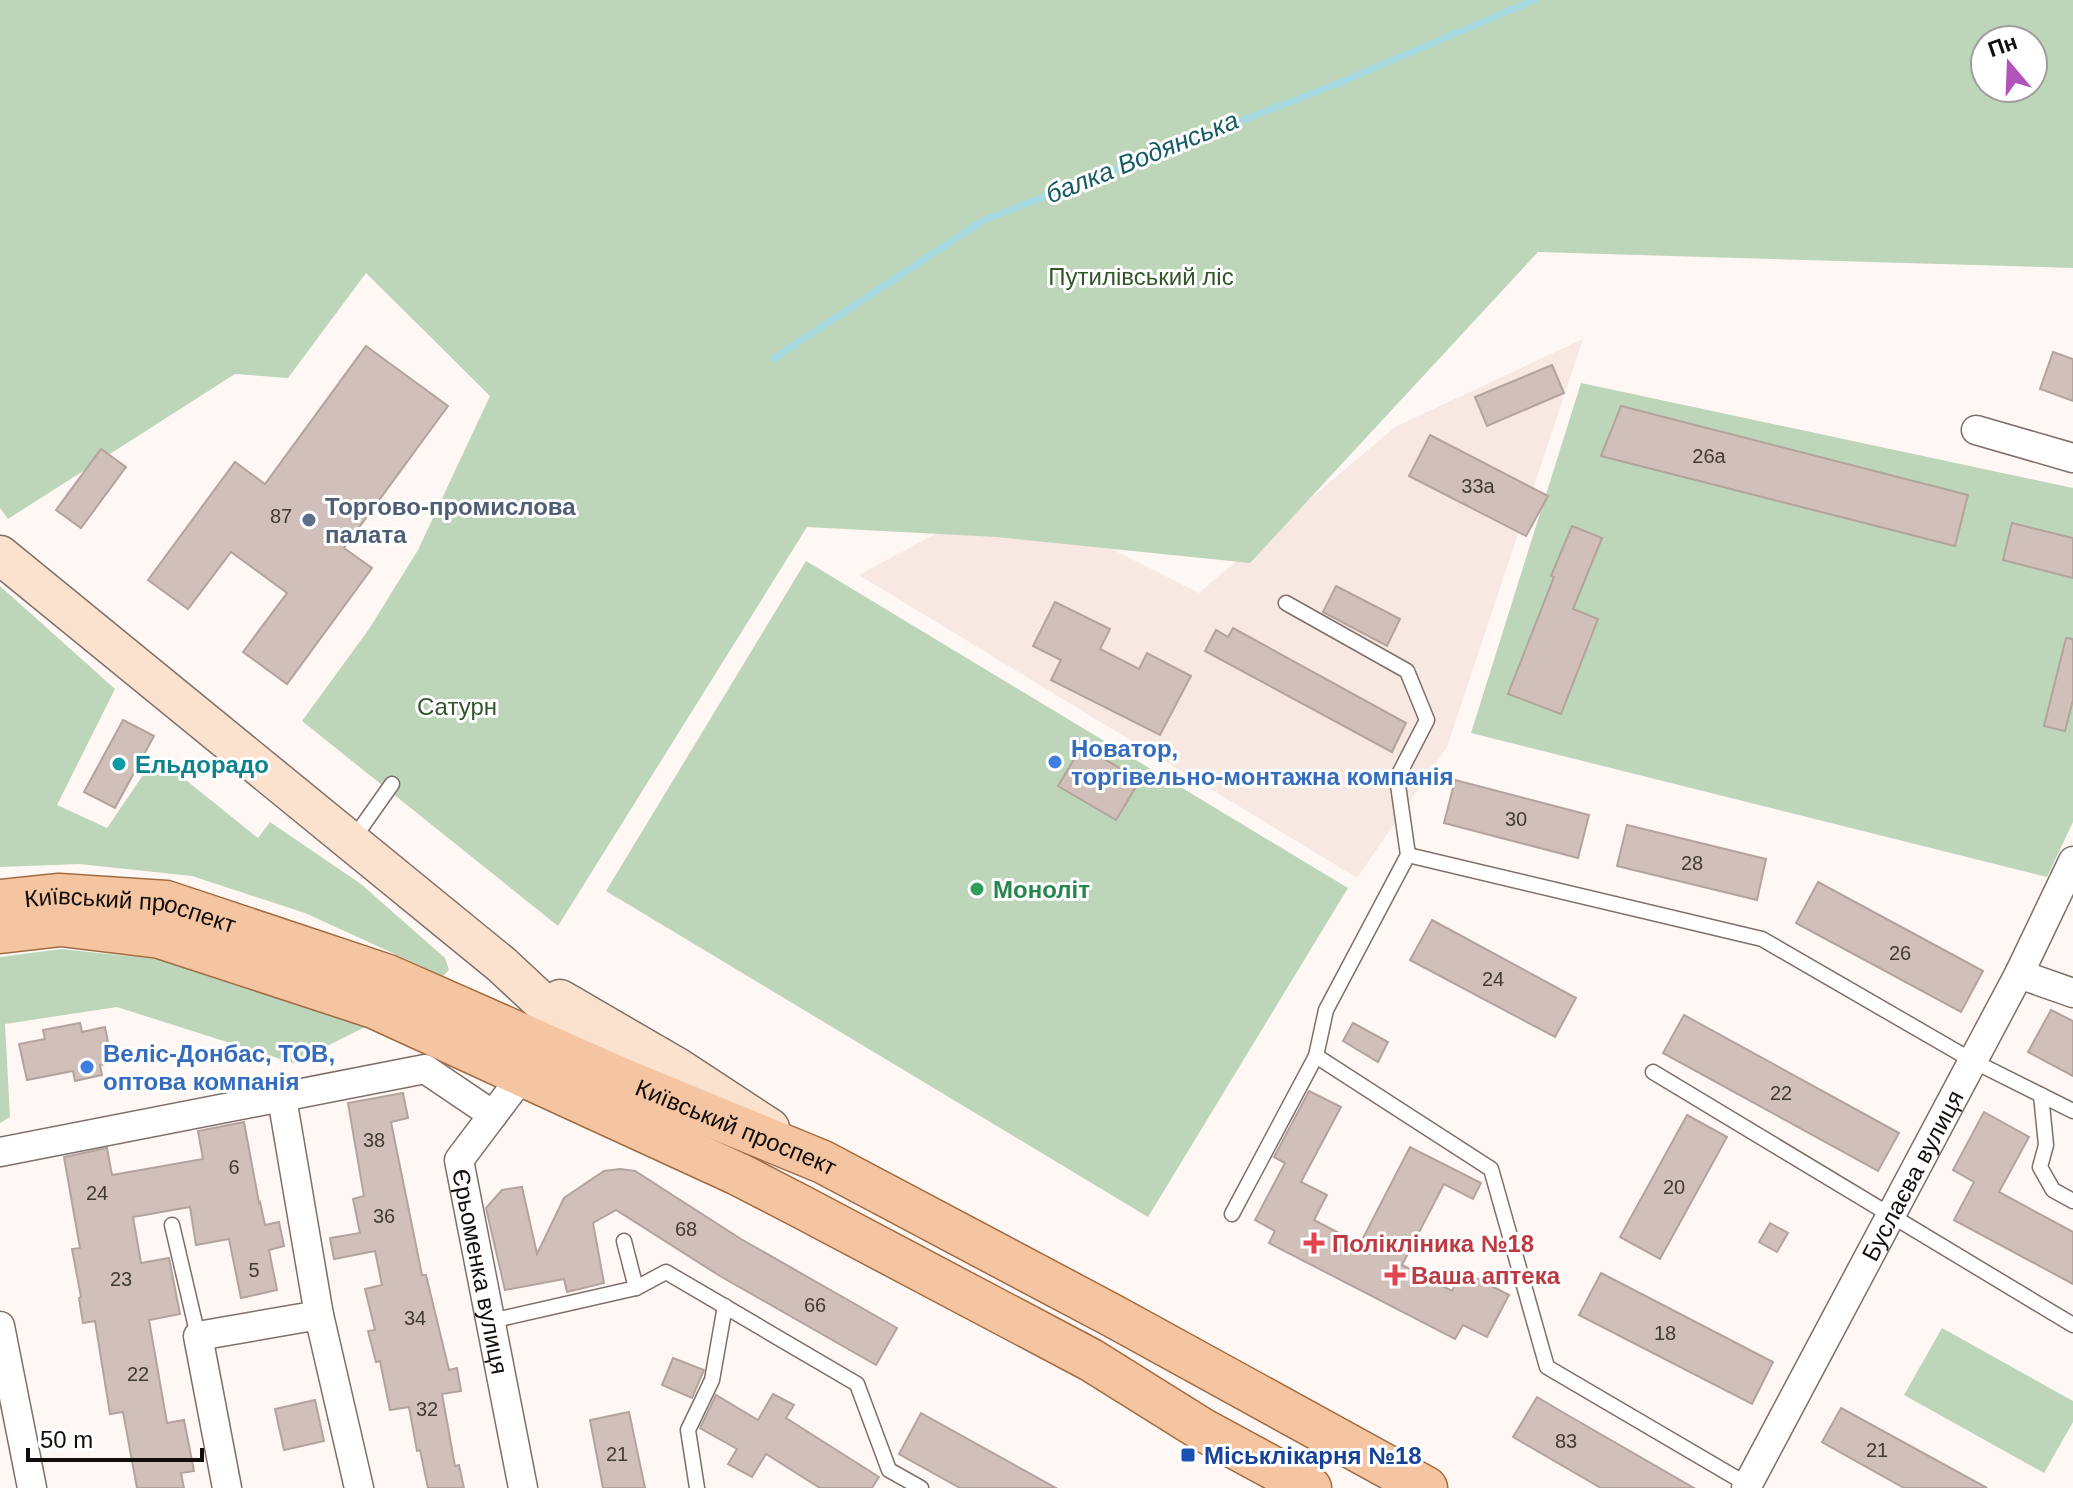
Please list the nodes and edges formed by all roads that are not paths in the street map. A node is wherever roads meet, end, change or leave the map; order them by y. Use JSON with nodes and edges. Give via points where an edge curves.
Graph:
{"nodes":[{"id":1,"x":1976,"y":430,"type":"dead end"},
{"id":2,"x":2073,"y":458,"type":"edge"},
{"id":3,"x":0,"y":555,"type":"edge"},
{"id":4,"x":1286,"y":603,"type":"dead end"},
{"id":5,"x":392,"y":784,"type":"dead end"},
{"id":6,"x":350,"y":842,"type":"junction"},
{"id":7,"x":1408,"y":855,"type":"junction"},
{"id":8,"x":2073,"y":861,"type":"edge"},
{"id":9,"x":0,"y":901,"type":"edge"},
{"id":10,"x":0,"y":932,"type":"edge"},
{"id":11,"x":501,"y":964,"type":"junction"},
{"id":12,"x":2019,"y":974,"type":"junction"},
{"id":13,"x":2073,"y":993,"type":"edge"},
{"id":14,"x":474,"y":1015,"type":"junction"},
{"id":15,"x":1316,"y":1056,"type":"junction"},
{"id":16,"x":1973,"y":1061,"type":"junction"},
{"id":17,"x":1653,"y":1072,"type":"dead end"},
{"id":18,"x":523,"y":1075,"type":"junction"},
{"id":19,"x":628,"y":1082,"type":"junction"},
{"id":20,"x":2041,"y":1095,"type":"junction"},
{"id":21,"x":282,"y":1098,"type":"junction"},
{"id":22,"x":2073,"y":1111,"type":"edge"},
{"id":23,"x":493,"y":1115,"type":"junction"},
{"id":24,"x":0,"y":1152,"type":"edge"},
{"id":25,"x":823,"y":1162,"type":"junction"},
{"id":26,"x":738,"y":1174,"type":"junction"},
{"id":27,"x":2073,"y":1201,"type":"edge"},
{"id":28,"x":800,"y":1206,"type":"junction"},
{"id":29,"x":1232,"y":1214,"type":"dead end"},
{"id":30,"x":1892,"y":1214,"type":"junction"},
{"id":31,"x":172,"y":1225,"type":"dead end"},
{"id":32,"x":624,"y":1241,"type":"dead end"},
{"id":33,"x":636,"y":1288,"type":"junction"},
{"id":34,"x":725,"y":1306,"type":"junction"},
{"id":35,"x":319,"y":1315,"type":"junction"},
{"id":36,"x":491,"y":1321,"type":"junction"},
{"id":37,"x":2073,"y":1325,"type":"edge"},
{"id":38,"x":0,"y":1326,"type":"edge"},
{"id":39,"x":198,"y":1336,"type":"junction"},
{"id":40,"x":1749,"y":1487,"type":"edge"},
{"id":41,"x":32,"y":1488,"type":"edge"},
{"id":42,"x":227,"y":1488,"type":"edge"},
{"id":43,"x":359,"y":1488,"type":"edge"},
{"id":44,"x":523,"y":1488,"type":"edge"},
{"id":45,"x":697,"y":1488,"type":"edge"},
{"id":46,"x":921,"y":1488,"type":"edge"},
{"id":47,"x":1310,"y":1488,"type":"edge"},
{"id":48,"x":1426,"y":1488,"type":"edge"}],
"edges":[{"from":1,"to":2,"type":"street"},
{"from":3,"to":6,"type":"street"},
{"from":4,"to":7,"type":"lane","via":[[1407,671],[1427,720],[1397,778]]},
{"from":5,"to":6,"type":"lane"},
{"from":6,"to":11,"type":"street"},
{"from":7,"to":15,"type":"lane","via":[[1326,1010]]},
{"from":7,"to":16,"type":"lane","via":[[1762,939]]},
{"from":8,"to":12,"type":"street","name":"Буслаєва вулиця"},
{"from":9,"to":14,"type":"main road","name":"Київський проспект","via":[[59,895],[166,902],[388,976]]},
{"from":10,"to":18,"type":"main road","name":"Київський проспект","via":[[61,925],[160,937],[374,1007]]},
{"from":11,"to":14,"type":"street","via":[[510,980],[507,996],[494,1009]]},
{"from":11,"to":19,"type":"street"},
{"from":11,"to":25,"type":"street","via":[[677,1067]]},
{"from":12,"to":13,"type":"street"},
{"from":12,"to":16,"type":"street","name":"Буслаєва вулиця"},
{"from":14,"to":19,"type":"main road","name":"Київський проспект"},
{"from":15,"to":29,"type":"lane"},
{"from":15,"to":40,"type":"lane","via":[[1491,1169],[1547,1367]]},
{"from":16,"to":20,"type":"lane"},
{"from":16,"to":30,"type":"street","name":"Буслаєва вулиця"},
{"from":17,"to":30,"type":"lane"},
{"from":18,"to":23,"type":"street","name":"Єрьоменка вулиця"},
{"from":18,"to":26,"type":"main road","name":"Київський проспект"},
{"from":19,"to":25,"type":"main road","name":"Київський проспект"},
{"from":19,"to":26,"type":"street"},
{"from":20,"to":22,"type":"lane"},
{"from":20,"to":27,"type":"lane","via":[[2046,1145],[2040,1167],[2053,1190]]},
{"from":21,"to":23,"type":"street","via":[[425,1069]]},
{"from":21,"to":24,"type":"street"},
{"from":21,"to":35,"type":"street"},
{"from":23,"to":36,"type":"street","name":"Єрьоменка вулиця","via":[[459,1160]]},
{"from":25,"to":28,"type":"main road"},
{"from":25,"to":48,"type":"main road","name":"Київський проспект"},
{"from":26,"to":28,"type":"main road","name":"Київський проспект"},
{"from":28,"to":47,"type":"main road","name":"Київський проспект","via":[[1091,1360]]},
{"from":30,"to":37,"type":"lane"},
{"from":30,"to":40,"type":"street","name":"Буслаєва вулиця"},
{"from":31,"to":39,"type":"lane"},
{"from":32,"to":33,"type":"lane"},
{"from":33,"to":34,"type":"lane","via":[[666,1272]]},
{"from":33,"to":36,"type":"lane"},
{"from":34,"to":45,"type":"lane","via":[[712,1380],[688,1430]]},
{"from":34,"to":46,"type":"lane","via":[[857,1384],[889,1470]]},
{"from":35,"to":39,"type":"street"},
{"from":35,"to":43,"type":"street"},
{"from":36,"to":44,"type":"street","name":"Єрьоменка вулиця"},
{"from":38,"to":41,"type":"street"},
{"from":39,"to":42,"type":"street"}]}
